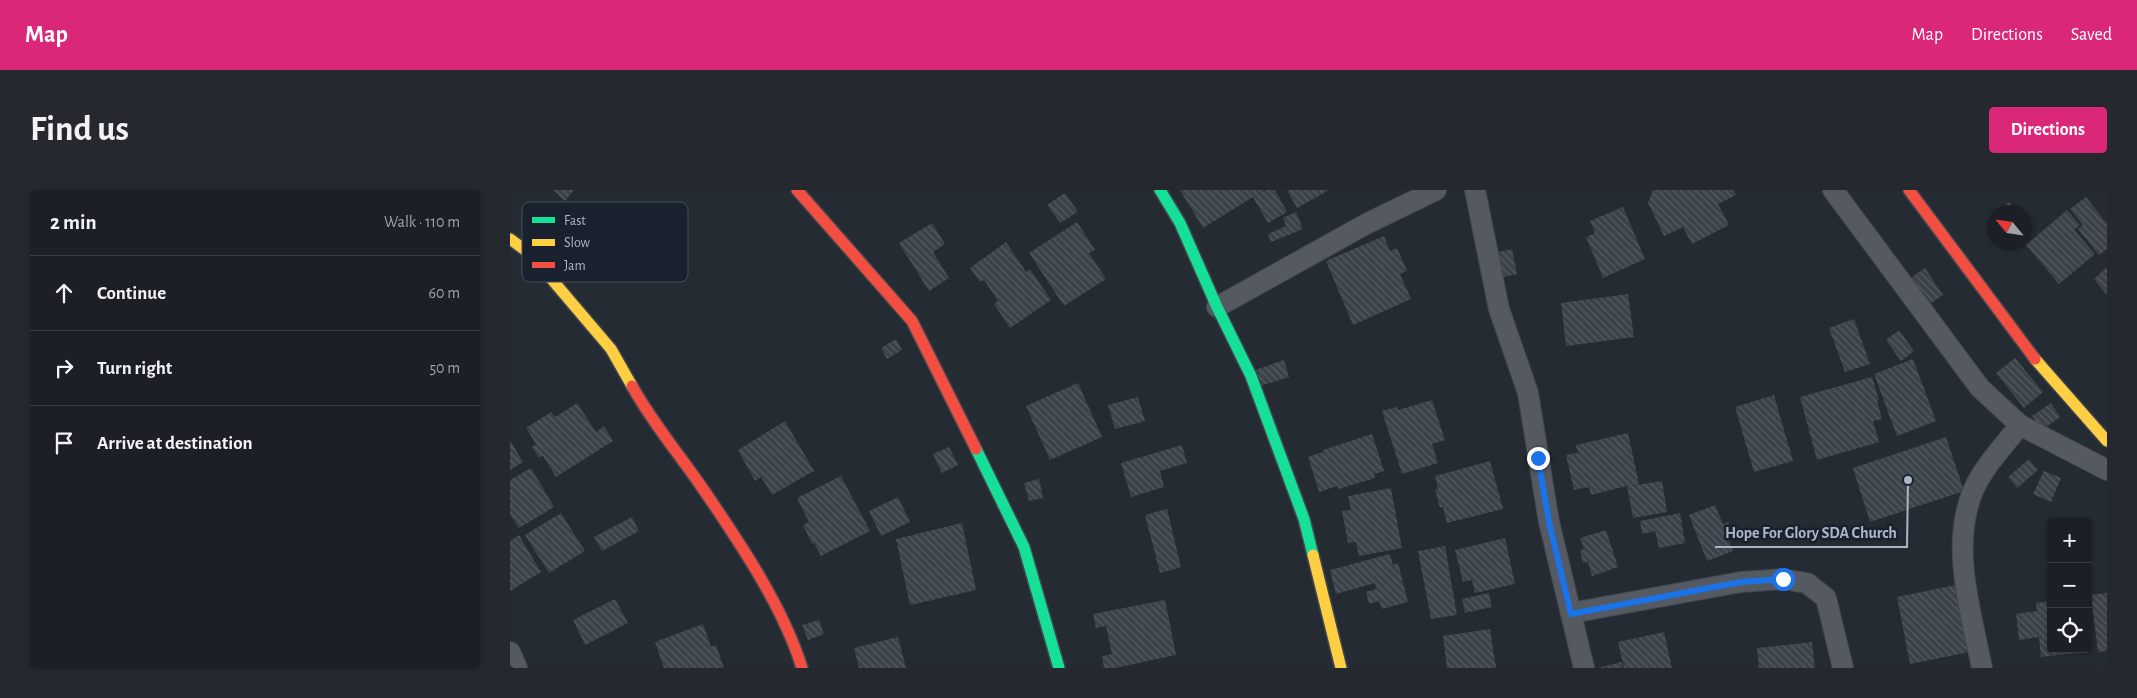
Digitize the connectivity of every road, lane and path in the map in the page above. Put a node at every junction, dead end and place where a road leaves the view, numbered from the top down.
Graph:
1 (797, 190) edge
2 (1160, 190) edge
3 (1436, 190) edge
4 (1475, 190) edge
5 (1833, 190) edge
6 (1909, 190) edge
7 (510, 239) edge
8 (522, 248) edge
9 (554, 282) edge
10 (1217, 308) junction
11 (2020, 425) junction
12 (2107, 440) edge
13 (2107, 470) edge
14 (1571, 614) junction
15 (510, 652) edge
16 (517, 668) edge
17 (802, 668) edge
18 (1059, 668) edge
19 (1341, 668) edge
20 (1584, 668) edge
21 (1843, 668) edge
22 (1982, 668) edge

1 - 18 street
2 - 10 street
3 - 10 street
4 - 14 street
5 - 11 street
6 - 12 street
7 - 8 street
9 - 17 street
10 - 19 street
11 - 13 street
11 - 22 street
14 - 20 street
14 - 21 street
15 - 16 street

